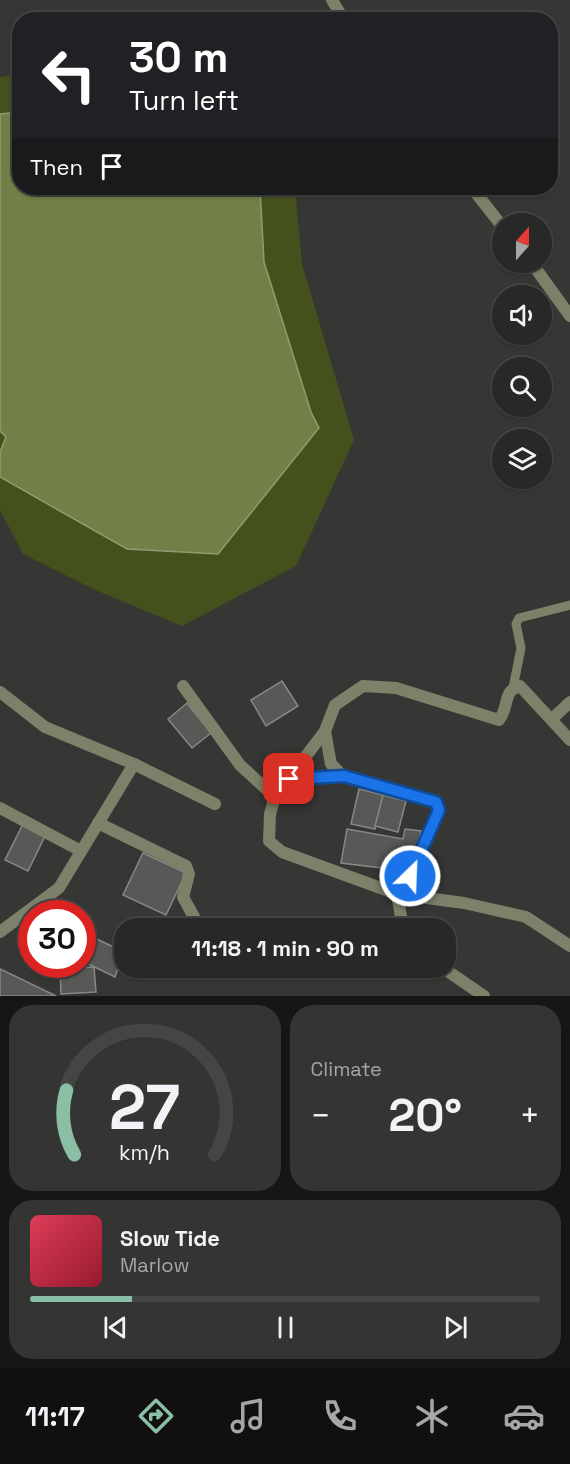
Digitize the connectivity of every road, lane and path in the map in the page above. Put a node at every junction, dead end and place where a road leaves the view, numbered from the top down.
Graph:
1 (478, 195) edge
2 (492, 213) edge
3 (539, 273) edge
4 (570, 316) edge
5 (570, 605) edge
6 (183, 686) dead end
7 (513, 688) junction
8 (0, 692) edge
9 (570, 702) edge
10 (552, 719) junction
11 (325, 731) junction
12 (570, 740) edge
13 (134, 764) junction
14 (344, 776) junction
15 (289, 779) junction
16 (275, 797) junction
17 (215, 804) dead end
18 (0, 808) edge
19 (98, 823) junction
20 (81, 851) junction
21 (397, 894) junction
22 (193, 918) edge
23 (401, 918) edge
24 (0, 932) edge
25 (570, 945) edge
26 (456, 977) edge
27 (484, 996) edge

1 - 2 street
3 - 4 street
5 - 7 lane
6 - 16 street
7 - 10 street
7 - 11 street
8 - 13 street
9 - 10 street
10 - 12 street
11 - 14 street
11 - 15 street
13 - 17 street
13 - 19 street
14 - 15 street
14 - 21 street
15 - 16 street
16 - 21 street
18 - 20 street
19 - 20 street
19 - 22 street
20 - 24 street
21 - 23 street
21 - 25 street
26 - 27 street

